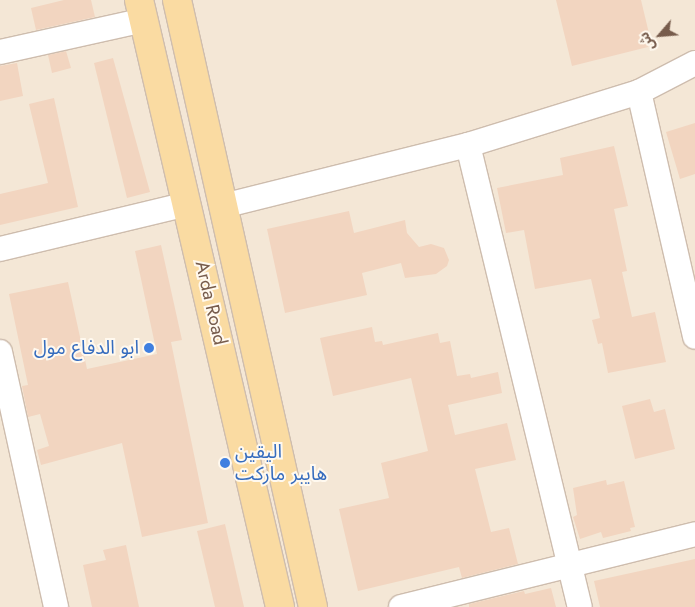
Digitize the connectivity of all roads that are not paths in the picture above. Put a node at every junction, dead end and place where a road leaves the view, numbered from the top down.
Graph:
1 (177, 0) edge
2 (142, 10) edge
3 (0, 52) edge
4 (695, 63) edge
5 (639, 92) junction
6 (468, 145) junction
7 (188, 204) junction
8 (222, 206) junction
9 (0, 249) edge
10 (695, 337) edge
11 (0, 352) edge
12 (695, 534) edge
13 (569, 565) junction
14 (56, 607) edge
15 (280, 607) edge
16 (313, 607) edge
17 (401, 607) edge
18 (580, 607) edge

1 - 8 main road, Arda Road
2 - 3 street
2 - 7 main road, Arda Road
4 - 5 street
5 - 6 street
5 - 10 street
6 - 8 street
6 - 13 street
7 - 9 street
7 - 15 main road, Arda Road
8 - 16 main road, Arda Road
11 - 14 street
12 - 13 street
13 - 17 street
13 - 18 street

